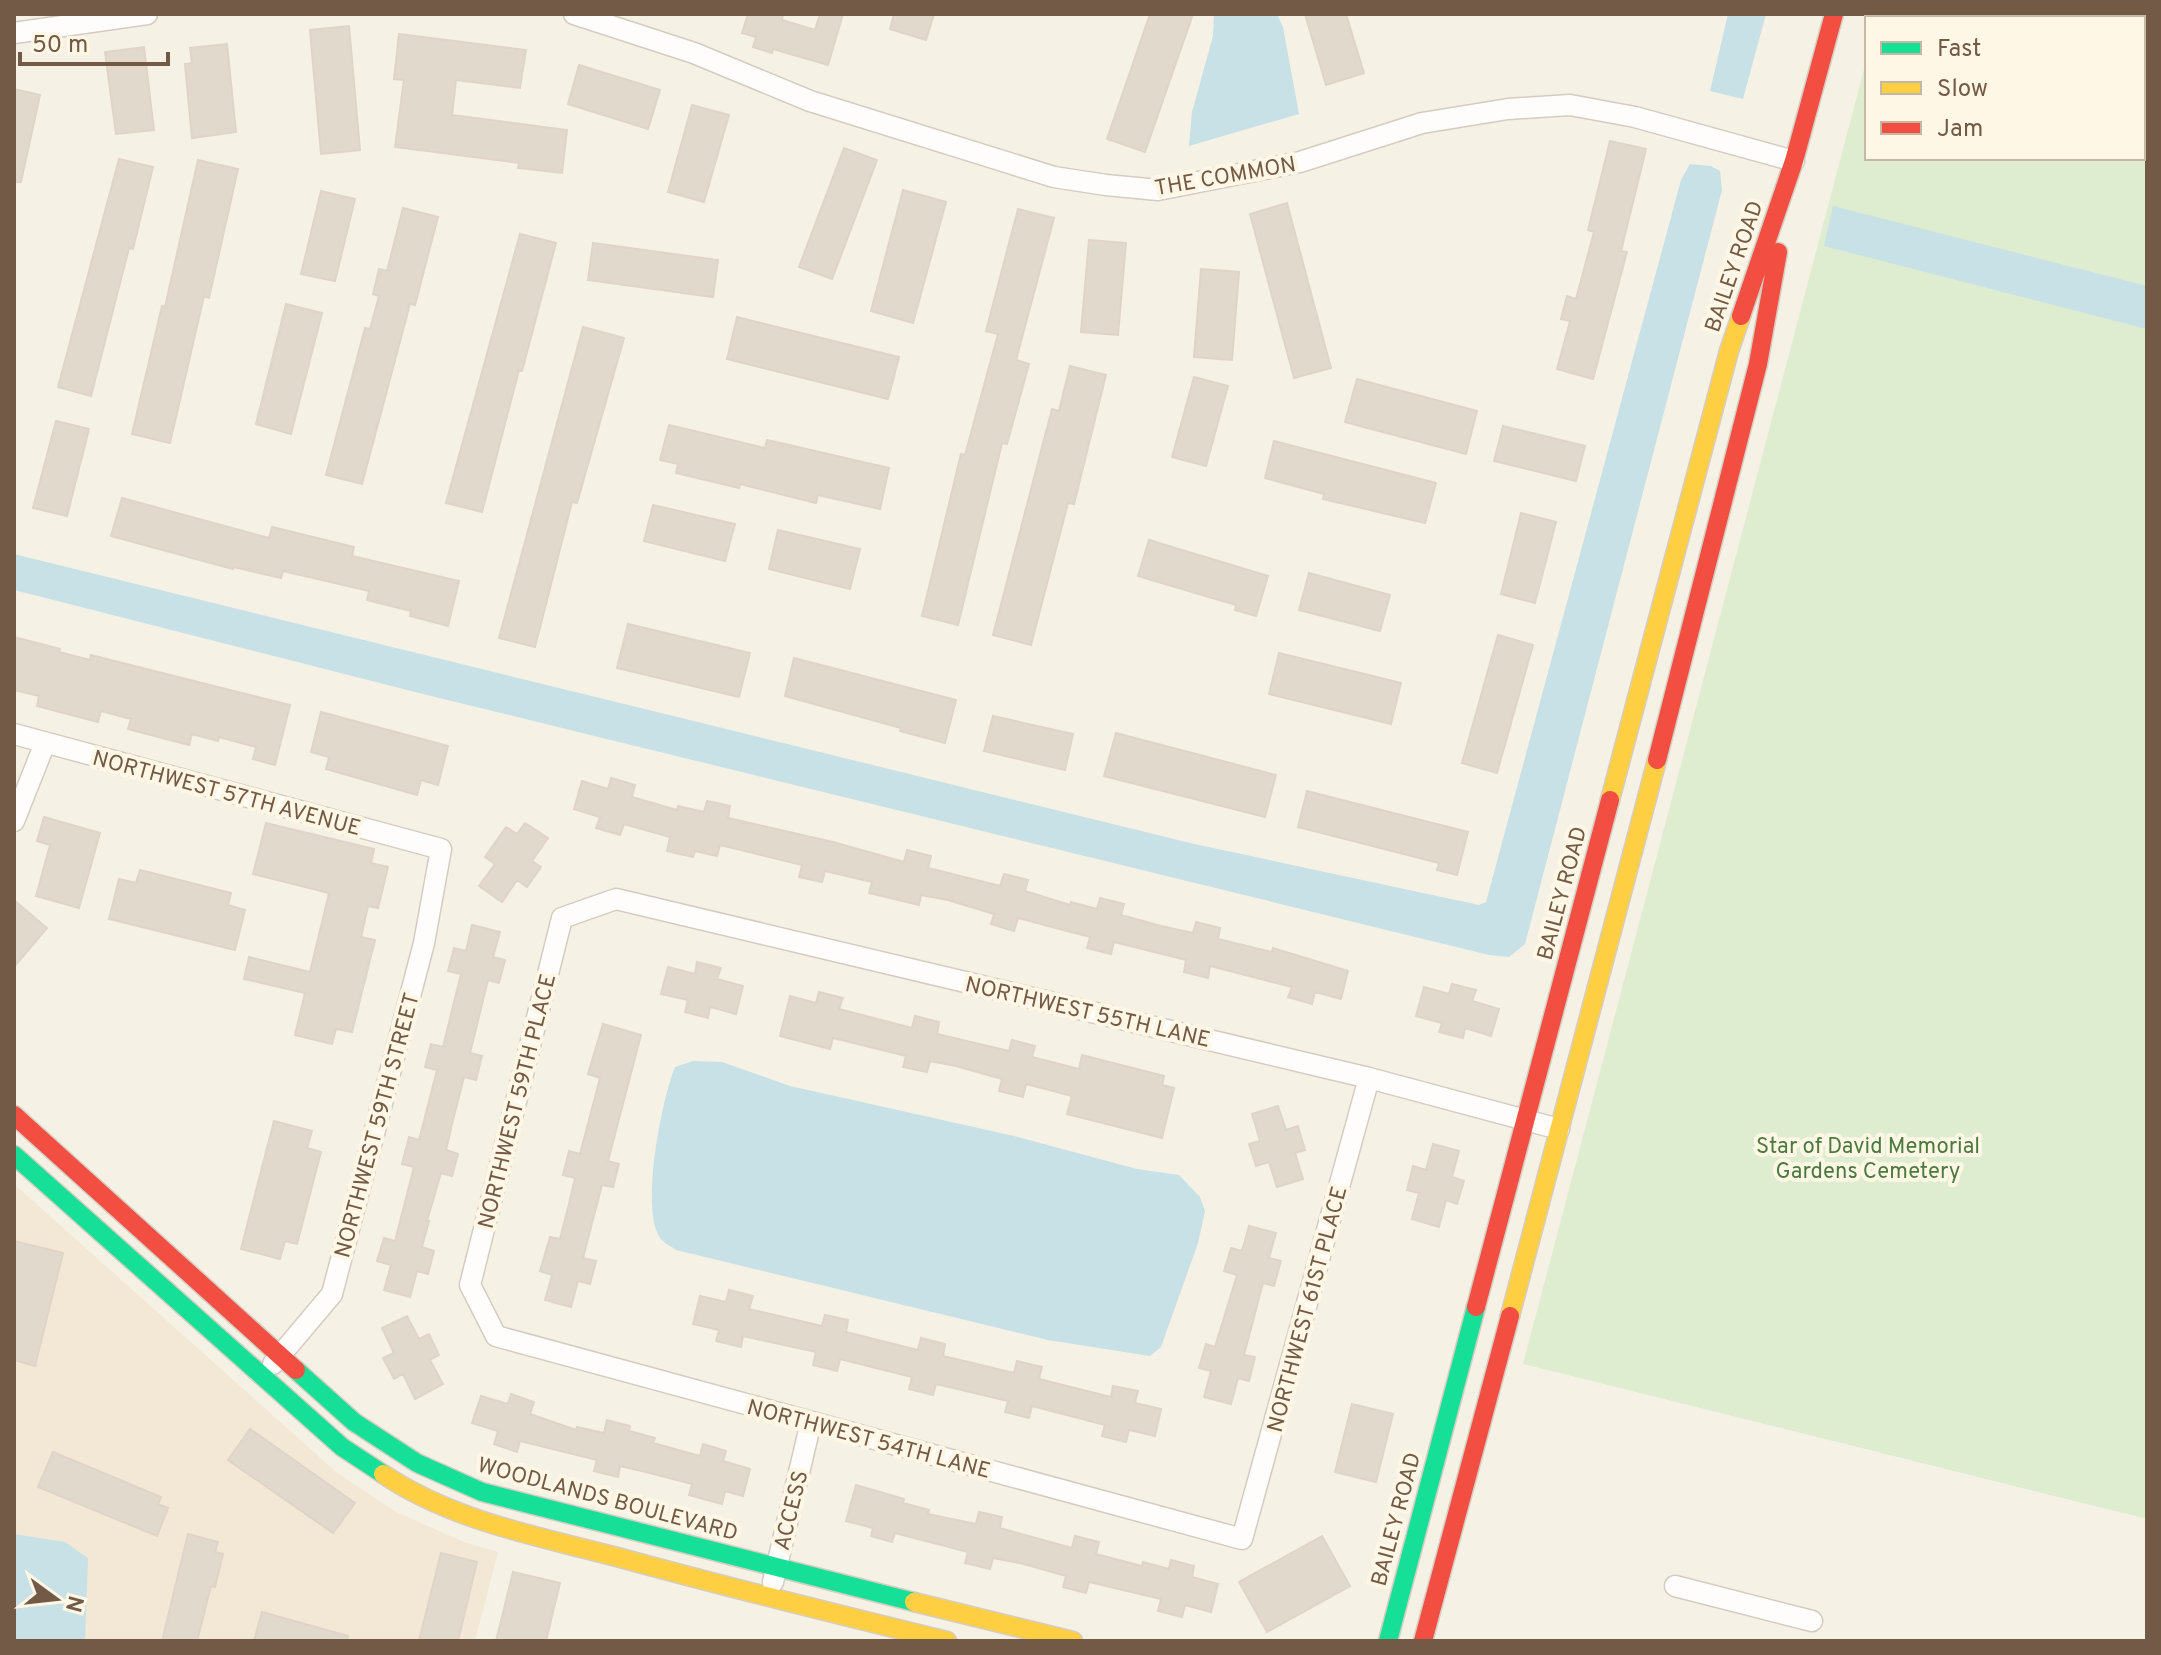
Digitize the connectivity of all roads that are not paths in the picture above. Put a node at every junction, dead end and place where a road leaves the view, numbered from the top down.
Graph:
1 (147, 14) edge
2 (574, 14) edge
3 (1834, 14) edge
4 (14, 33) edge
5 (1794, 161) junction
6 (14, 734) edge
7 (45, 743) junction
8 (14, 821) edge
9 (441, 849) joint
10 (616, 899) joint
11 (1369, 1078) junction
12 (14, 1115) edge
13 (1526, 1121) junction
14 (1559, 1129) junction
15 (14, 1155) edge
16 (496, 1336) joint
17 (281, 1355) junction
18 (262, 1377) junction
19 (811, 1422) junction
20 (1242, 1539) joint
21 (776, 1569) junction
22 (1675, 1586) dead end
23 (769, 1598) junction
24 (1812, 1621) dead end
25 (947, 1641) edge
26 (1073, 1641) edge
27 (1388, 1641) edge
28 (1423, 1641) edge

1 - 4 street
2 - 5 street, THE COMMON
3 - 5 street, BAILEY ROAD
5 - 13 street, BAILEY ROAD
5 - 14 street, BAILEY ROAD
6 - 7 street, NORTHWEST 57TH AVENUE
7 - 8 street
7 - 9 street, NORTHWEST 57TH AVENUE
9 - 17 street, NORTHWEST 59TH STREET
10 - 11 street, NORTHWEST 55TH LANE
10 - 16 street, NORTHWEST 59TH PLACE
11 - 13 street, NORTHWEST 55TH LANE
11 - 20 street, NORTHWEST 61ST PLACE
12 - 17 street, WOODLANDS BOULEVARD
13 - 14 street, NORTHWEST 55TH LANE
13 - 27 street, BAILEY ROAD
14 - 28 street, BAILEY ROAD
15 - 18 street
16 - 19 street, NORTHWEST 54TH LANE
17 - 18 street, NORTHWEST 59TH STREET
17 - 21 street, WOODLANDS BOULEVARD
18 - 23 street
19 - 20 street, NORTHWEST 54TH LANE
19 - 21 street, ACCESS
21 - 23 street, ACCESS
21 - 26 street, WOODLANDS BOULEVARD
22 - 24 street
23 - 25 street

